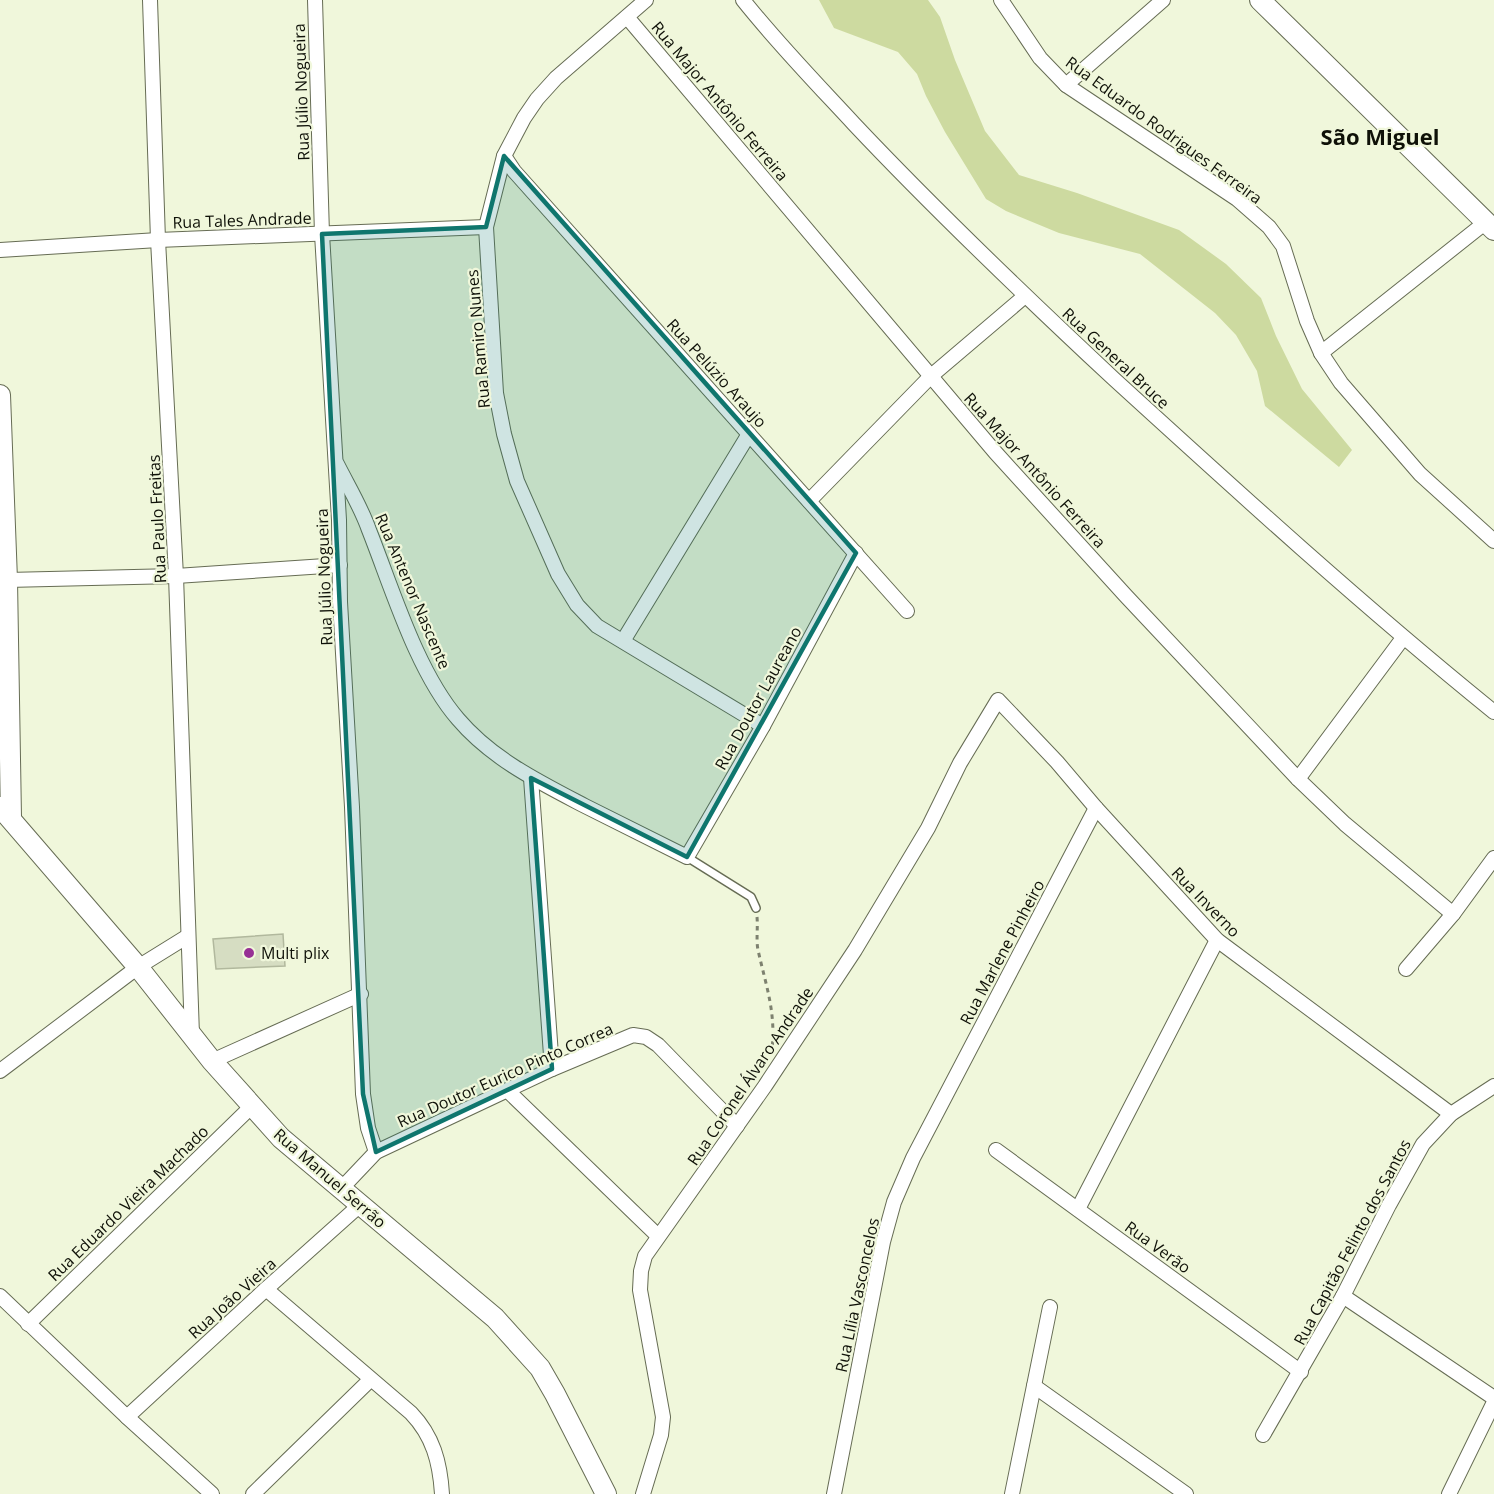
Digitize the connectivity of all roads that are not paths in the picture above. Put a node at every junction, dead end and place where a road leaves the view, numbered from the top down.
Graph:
1 (150, 0) edge
2 (315, 0) edge
3 (646, 0) edge
4 (743, 0) edge
5 (1001, 0) edge
6 (1163, 0) edge
7 (1263, 1) edge
8 (627, 17) junction
9 (1066, 85) junction
10 (504, 156) junction
11 (1490, 226) edge
12 (486, 227) junction
13 (322, 234) junction
14 (159, 240) junction
15 (0, 250) edge
16 (1025, 296) junction
17 (1321, 353) junction
18 (931, 376) junction
19 (0, 395) edge
20 (749, 434) junction
21 (334, 457) junction
22 (809, 501) junction
23 (1494, 541) edge
24 (856, 553) junction
25 (340, 565) junction
26 (176, 576) junction
27 (7, 580) junction
28 (907, 610) dead end
29 (1402, 638) junction
30 (623, 641) junction
31 (998, 700) joint
32 (1494, 712) edge
33 (763, 726) junction
34 (531, 778) junction
35 (1298, 779) junction
36 (1096, 808) junction
37 (5, 813) edge
38 (687, 858) junction
39 (1494, 858) edge
40 (756, 908) road end
41 (1453, 914) junction
42 (188, 936) junction
43 (1217, 940) junction
44 (138, 967) junction
45 (1406, 969) dead end
46 (361, 994) junction
47 (192, 1036) junction
48 (212, 1061) junction
49 (552, 1069) junction
50 (0, 1071) edge
51 (1494, 1086) edge
52 (508, 1091) junction
53 (251, 1107) junction
54 (936, 1112) joint
55 (1451, 1114) junction
56 (737, 1126) junction
57 (996, 1150) dead end
58 (376, 1152) junction
59 (340, 1190) junction
60 (360, 1205) junction
61 (1078, 1209) junction
62 (658, 1236) junction
63 (266, 1289) junction
64 (0, 1296) edge
65 (1343, 1296) junction
66 (1050, 1308) dead end
67 (28, 1324) junction
68 (1300, 1372) junction
69 (370, 1380) junction
70 (1034, 1386) junction
71 (1494, 1400) edge
72 (127, 1417) junction
73 (1263, 1435) dead end
74 (212, 1494) edge
75 (253, 1494) edge
76 (442, 1494) edge
77 (606, 1494) edge
78 (643, 1494) edge
79 (834, 1494) edge
80 (1012, 1494) edge
81 (1186, 1494) edge
82 (1449, 1494) edge

1 - 14 street, Rua Paulo Freitas
2 - 13 street, Rua Júlio Nogueira
3 - 8 street, Rua Ramiro Nunes
4 - 16 street, Rua General Bruce
5 - 9 street, Rua Eduardo Rodrigues Ferreira
6 - 9 street
7 - 11 street
8 - 10 street, Rua Ramiro Nunes
8 - 18 street, Rua Major Antônio Ferreira
9 - 17 street, Rua Eduardo Rodrigues Ferreira
10 - 12 street, Rua Ramiro Nunes
10 - 20 street, Rua Pelúzio Araujo
11 - 17 street
12 - 13 street, Rua Tales Andrade
12 - 30 street, Rua Ramiro Nunes
13 - 14 street, Rua Tales Andrade
13 - 21 street, Rua Júlio Nogueira
14 - 15 street, Rua Tales Andrade
14 - 26 street, Rua Paulo Freitas
16 - 18 street
16 - 29 street, Rua General Bruce
17 - 23 street, Rua Eduardo Rodrigues Ferreira
18 - 22 street
18 - 35 street, Rua Major Antônio Ferreira
19 - 27 street
20 - 22 street, Rua Pelúzio Araujo
20 - 30 street
21 - 25 street, Rua Júlio Nogueira
21 - 34 street, Rua Antenor Nascente
22 - 24 street, Rua Pelúzio Araujo
24 - 28 street, Rua Pelúzio Araujo
24 - 33 street, Rua Doutor Laureano
25 - 26 street
25 - 46 street, Rua Júlio Nogueira
26 - 27 street
26 - 42 street, Rua Paulo Freitas
27 - 37 street
29 - 32 street, Rua General Bruce
29 - 35 street
30 - 33 street, Rua Ramiro Nunes
31 - 36 street, Rua Inverno
31 - 56 street, Rua Coronel Álvaro Andrade
33 - 38 street, Rua Doutor Laureano
34 - 38 street, Rua Antenor Nascente
34 - 49 street
35 - 41 street, Rua Major Antônio Ferreira
36 - 43 street, Rua Inverno
36 - 54 street, Rua Marlene Pinheiro
37 - 44 street, Rua Manuel Serrão
38 - 40 lane
39 - 41 street
41 - 45 street
42 - 44 street
42 - 47 street, Rua Paulo Freitas
43 - 55 street, Rua Inverno
43 - 61 street
44 - 47 street, Rua Manuel Serrão
44 - 50 street
46 - 48 street
46 - 58 street, Rua Júlio Nogueira
47 - 48 street, Rua Manuel Serrão
48 - 53 street, Rua Manuel Serrão
49 - 52 street, Rua Doutor Eurico Pinto Correa
49 - 56 street, Rua Doutor Eurico Pinto Correa
51 - 55 street, Rua Capitão Felinto dos Santos
52 - 58 street, Rua Doutor Eurico Pinto Correa
52 - 62 street
53 - 59 street, Rua Manuel Serrão
53 - 67 street, Rua Eduardo Vieira Machado
54 - 79 street, Rua Lília Vasconcelos
55 - 65 street, Rua Capitão Felinto dos Santos
56 - 62 street, Rua Coronel Álvaro Andrade
57 - 61 street, Rua Verão
58 - 59 street, Rua Doutor Eurico Pinto Correa
59 - 60 street, Rua Manuel Serrão
60 - 63 street, Rua João Vieira
60 - 77 street, Rua Manuel Serrão
61 - 68 street, Rua Verão
62 - 78 street, Rua Coronel Álvaro Andrade
63 - 69 street
63 - 72 street, Rua João Vieira
64 - 67 street
65 - 68 street, Rua Capitão Felinto dos Santos
65 - 71 street
66 - 70 street
67 - 72 street
68 - 73 street, Rua Capitão Felinto dos Santos
69 - 75 street
69 - 76 street
70 - 80 street
70 - 81 street
71 - 82 street
72 - 74 street

